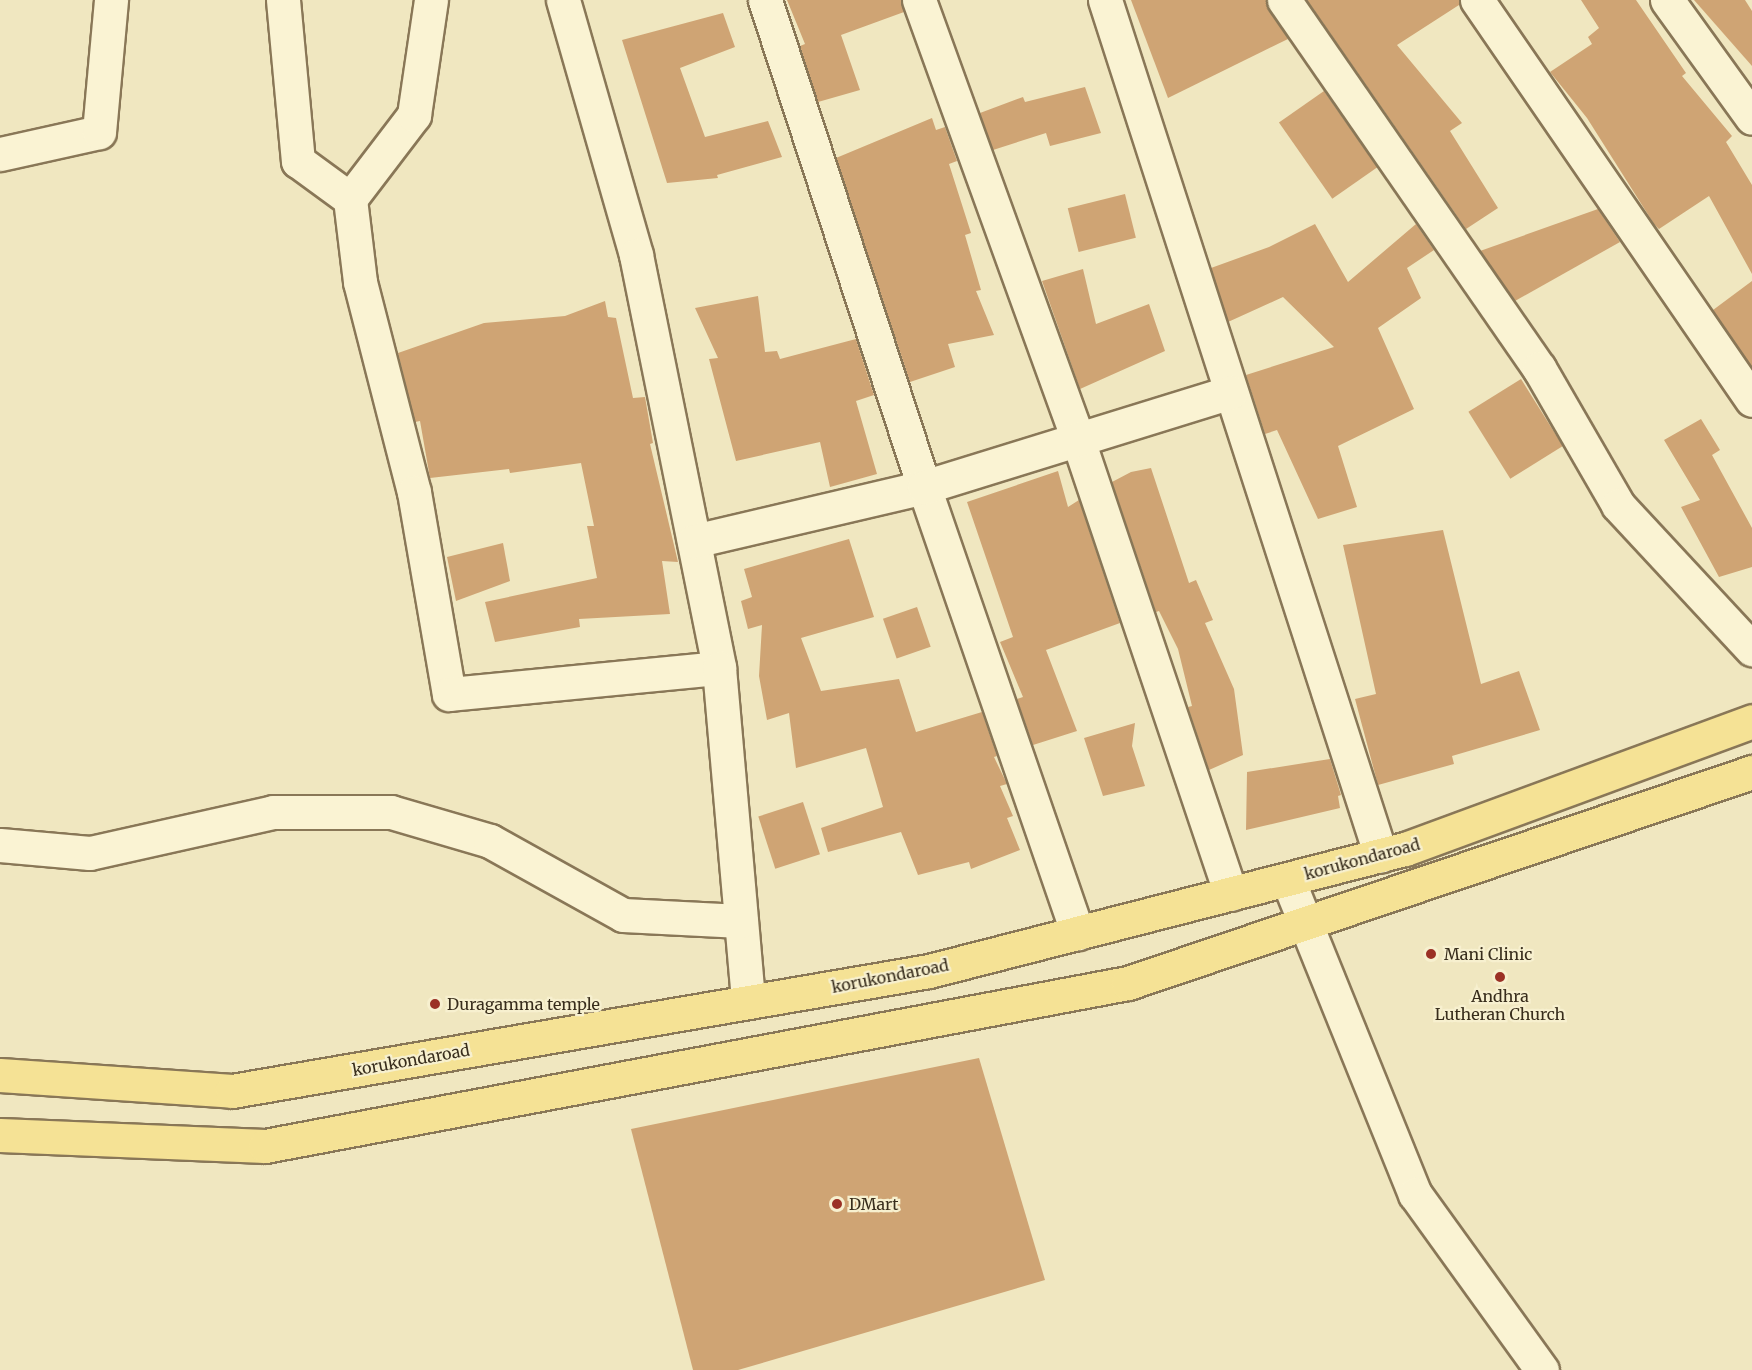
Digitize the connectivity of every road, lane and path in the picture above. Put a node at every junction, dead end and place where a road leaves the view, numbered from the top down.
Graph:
1 (111, 0) edge
2 (283, 0) edge
3 (431, 0) edge
4 (563, 0) edge
5 (765, 0) edge
6 (919, 0) edge
7 (1105, 0) edge
8 (1284, 0) edge
9 (1477, 0) edge
10 (1667, 0) edge
11 (1752, 118) edge
12 (0, 154) edge
13 (350, 199) junction
14 (1231, 392) junction
15 (1752, 400) edge
16 (1078, 440) junction
17 (924, 487) junction
18 (694, 541) junction
19 (1752, 650) edge
20 (719, 668) junction
21 (1752, 721) edge
22 (1752, 772) edge
23 (0, 845) edge
24 (1382, 856) junction
25 (1288, 880) junction
26 (1231, 894) junction
27 (741, 921) junction
28 (1305, 924) junction
29 (1078, 933) junction
30 (748, 1002) junction
31 (0, 1075) edge
32 (0, 1135) edge
33 (1542, 1370) edge

1 - 12 street
2 - 13 street
3 - 13 street
4 - 18 street
5 - 17 street
6 - 16 street
7 - 14 street
8 - 19 street
9 - 15 street
10 - 11 street
13 - 20 street
14 - 16 street
14 - 24 street
16 - 17 street
16 - 26 street
17 - 18 street
17 - 29 street
18 - 20 street
20 - 27 street
21 - 24 main road, korukondaroad
22 - 28 main road
23 - 27 street
24 - 25 main road, korukondaroad
25 - 26 main road, korukondaroad
25 - 28 street
26 - 29 main road, korukondaroad
27 - 30 street
28 - 32 main road
28 - 33 street
29 - 30 main road, korukondaroad
30 - 31 main road, korukondaroad

